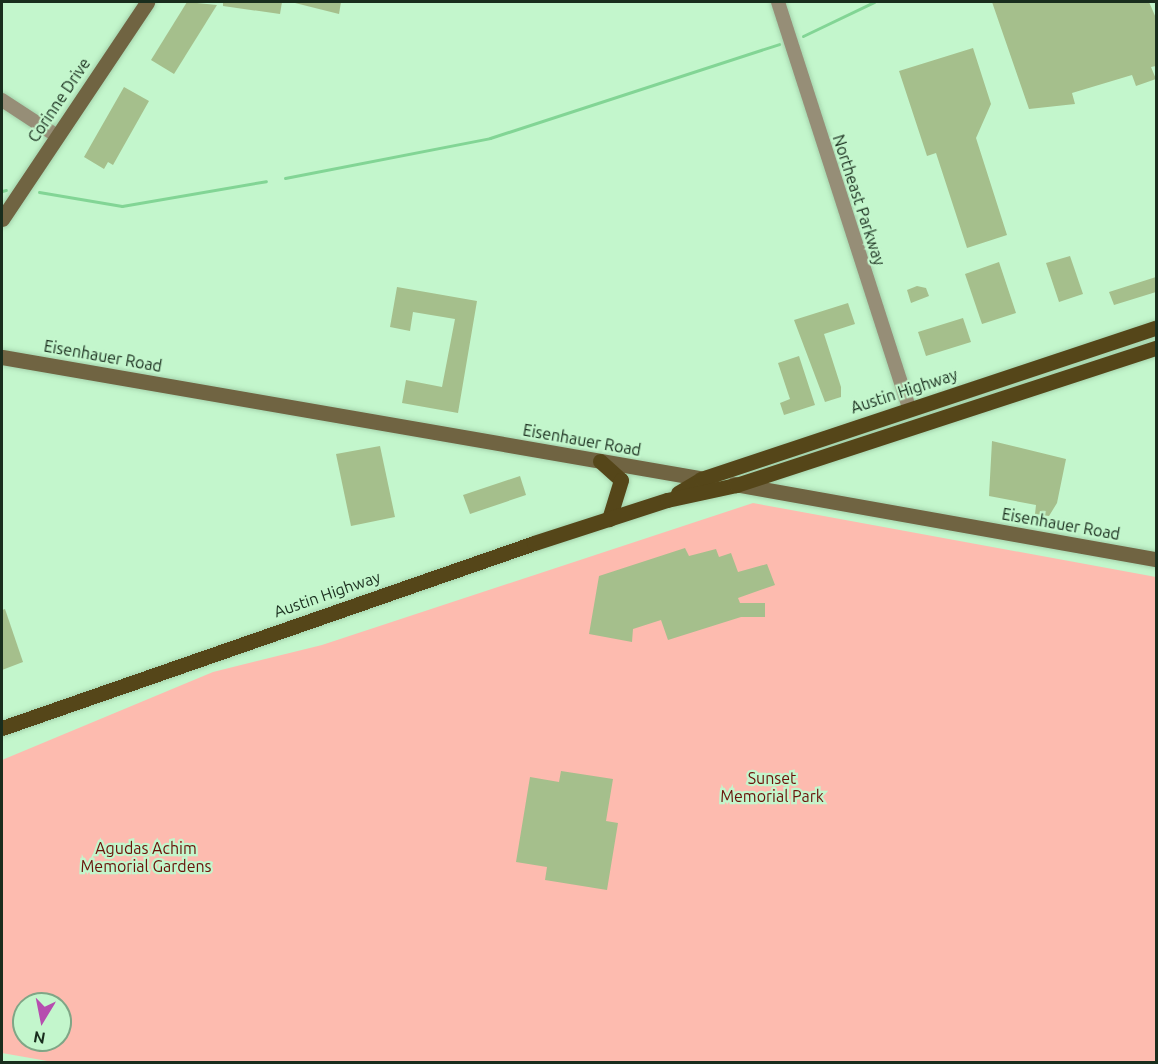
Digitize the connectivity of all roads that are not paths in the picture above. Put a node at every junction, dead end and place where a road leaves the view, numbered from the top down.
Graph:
1 (147, 2) edge
2 (778, 2) edge
3 (2, 100) edge
4 (57, 136) junction
5 (2, 219) edge
6 (1156, 328) edge
7 (1156, 348) edge
8 (2, 357) edge
9 (909, 408) junction
10 (600, 461) junction
11 (701, 479) junction
12 (736, 485) junction
13 (667, 500) junction
14 (609, 519) junction
15 (1156, 559) edge
16 (2, 728) edge

1 - 4 main road, Corinne Drive
2 - 9 street, Northeast Parkway
3 - 4 street
4 - 5 main road, Corinne Drive
6 - 9 main road, Austin Highway
7 - 12 main road, Austin Highway
8 - 10 main road, Eisenhauer Road
9 - 11 main road, Austin Highway
10 - 11 main road, Eisenhauer Road
10 - 14 main road
11 - 12 main road, Eisenhauer Road
11 - 13 main road, Austin Highway
12 - 13 main road, Austin Highway
12 - 15 main road, Eisenhauer Road
13 - 14 main road, Austin Highway
14 - 16 main road, Austin Highway

